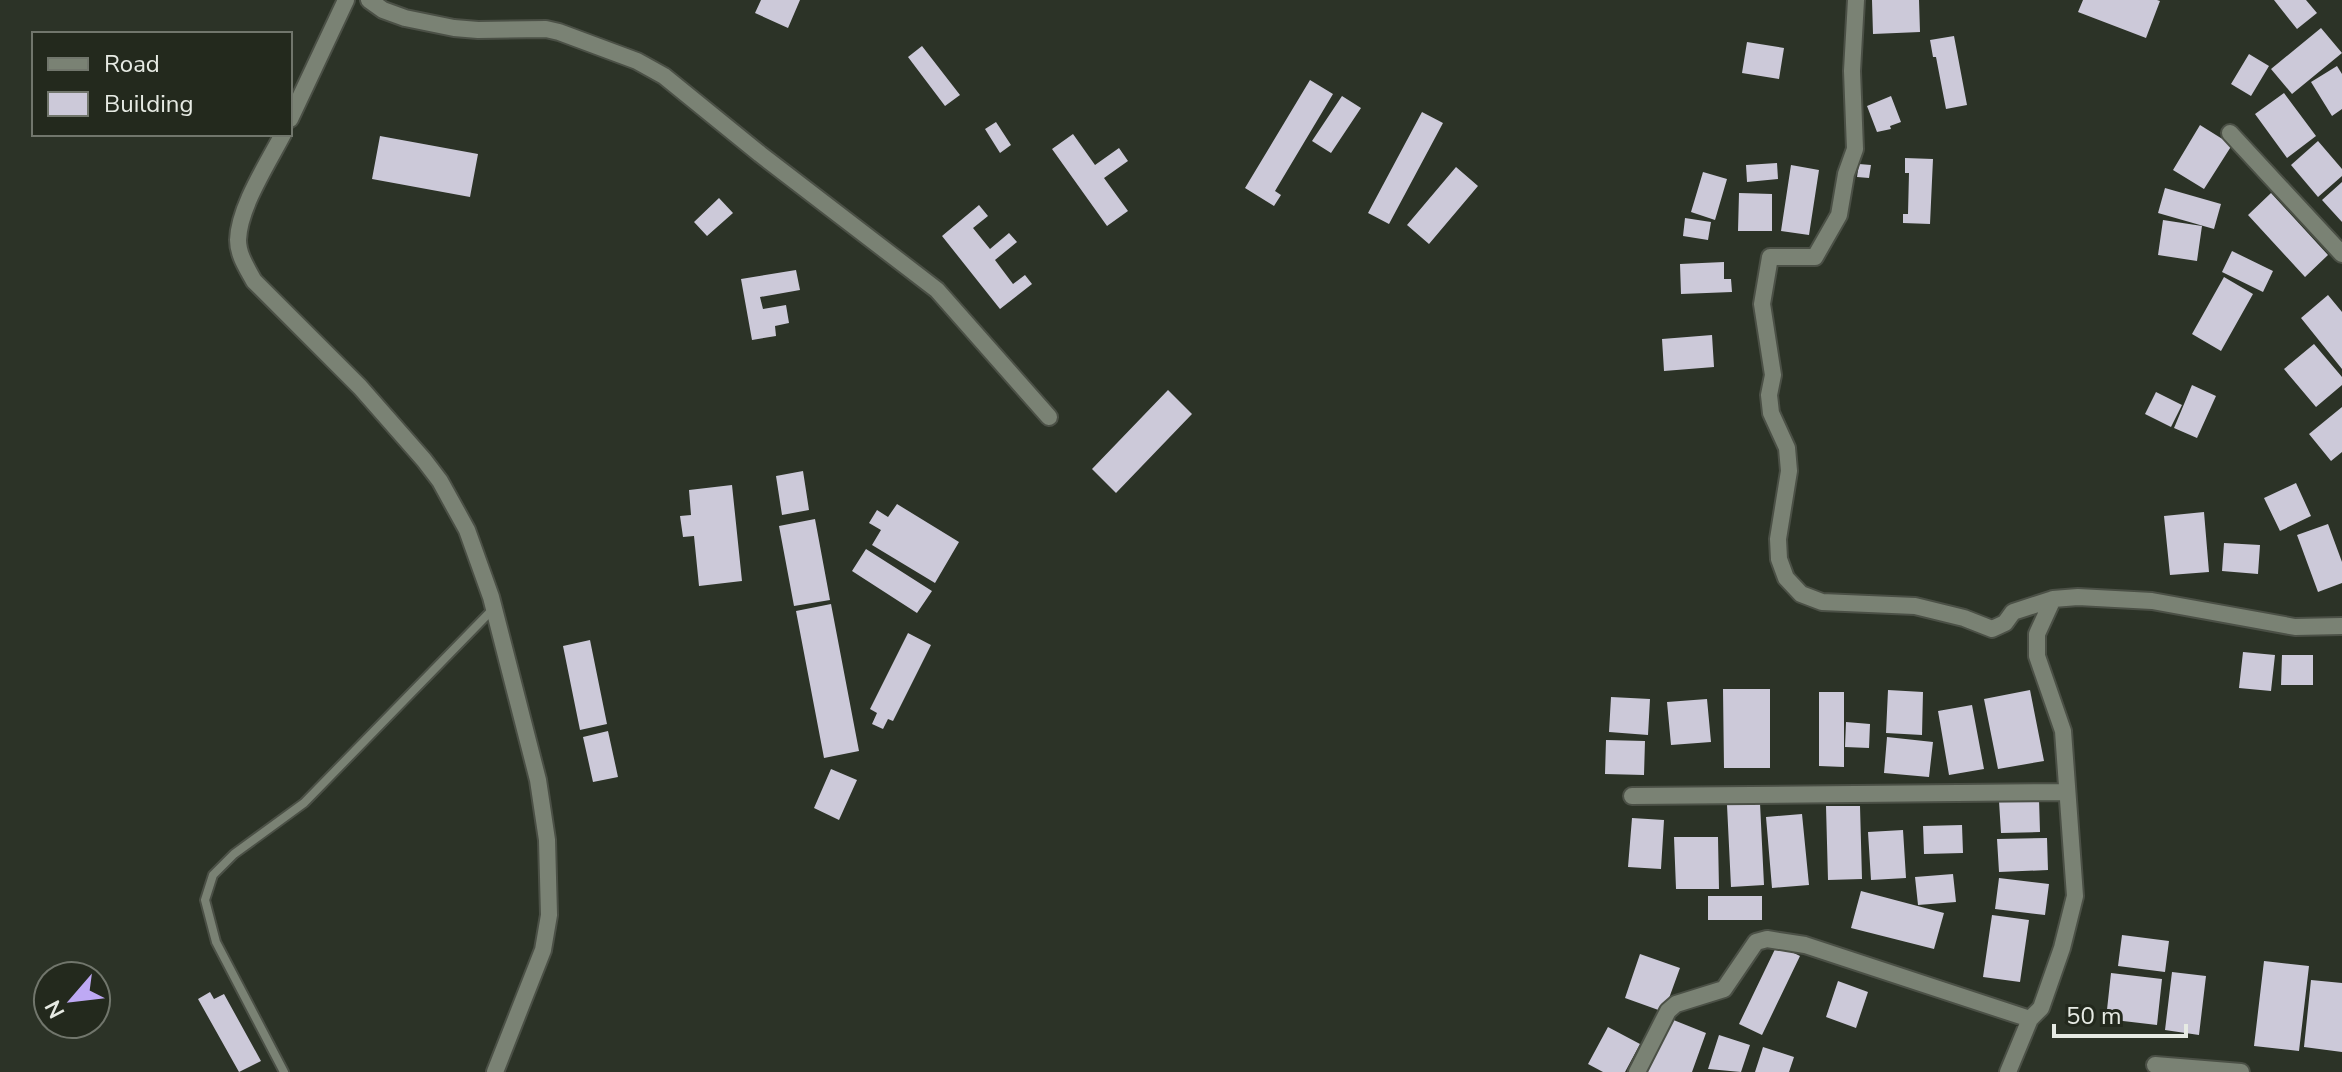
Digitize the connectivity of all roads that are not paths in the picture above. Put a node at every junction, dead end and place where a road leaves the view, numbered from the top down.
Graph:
1 (346, 0) edge
2 (369, 0) edge
3 (1856, 0) edge
4 (292, 115) edge
5 (2230, 133) dead end
6 (282, 136) edge
7 (2342, 254) edge
8 (1049, 417) dead end
9 (2053, 599) junction
10 (494, 608) junction
11 (2342, 626) edge
12 (2067, 792) junction
13 (1632, 796) dead end
14 (2030, 1019) junction
15 (2155, 1065) dead end
16 (284, 1072) edge
17 (495, 1072) edge
18 (1637, 1072) edge
19 (2008, 1072) edge
20 (2241, 1072) edge

1 - 4 street
2 - 8 street
3 - 9 street
5 - 7 street
6 - 10 street
9 - 11 street
9 - 12 street
10 - 16 lane
10 - 17 street
12 - 13 street
12 - 14 street
14 - 18 street
14 - 19 street
15 - 20 street

